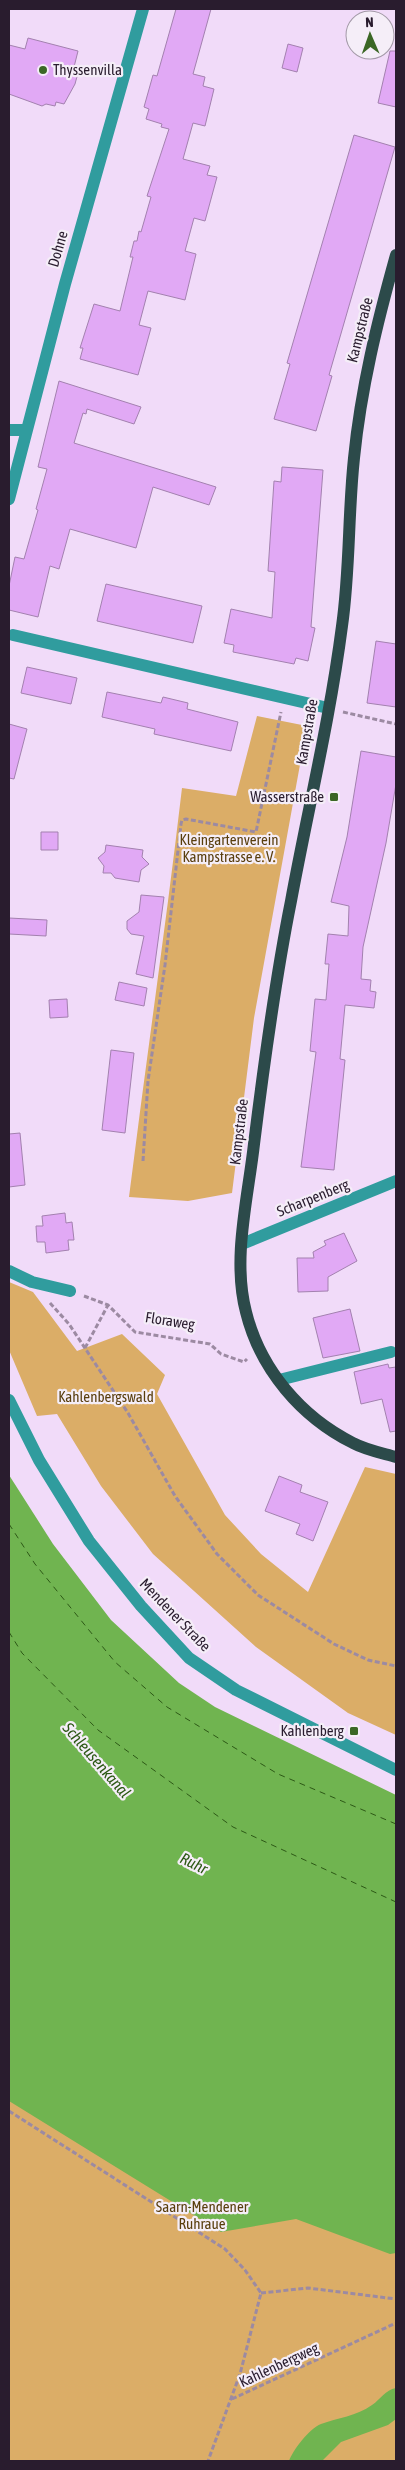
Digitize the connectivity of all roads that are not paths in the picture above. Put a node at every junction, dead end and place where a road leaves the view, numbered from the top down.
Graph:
1 (143, 9) edge
2 (396, 255) edge
3 (9, 430) edge
4 (26, 430) junction
5 (9, 499) edge
6 (12, 635) dead end
7 (328, 708) junction
8 (396, 1181) edge
9 (242, 1244) junction
10 (9, 1272) edge
11 (70, 1291) road end
12 (391, 1352) dead end
13 (279, 1380) junction
14 (9, 1400) edge
15 (396, 1457) edge
16 (396, 1770) edge

1 - 4 street, Dohne
2 - 7 main road, Kampstraße
3 - 4 street
4 - 5 street, Dohne
6 - 7 street
7 - 9 main road, Kampstraße
8 - 9 street, Scharpenberg
9 - 13 main road, Kampstraße
10 - 11 street
12 - 13 street
13 - 15 main road, Kampstraße
14 - 16 street, Mendener Straße

